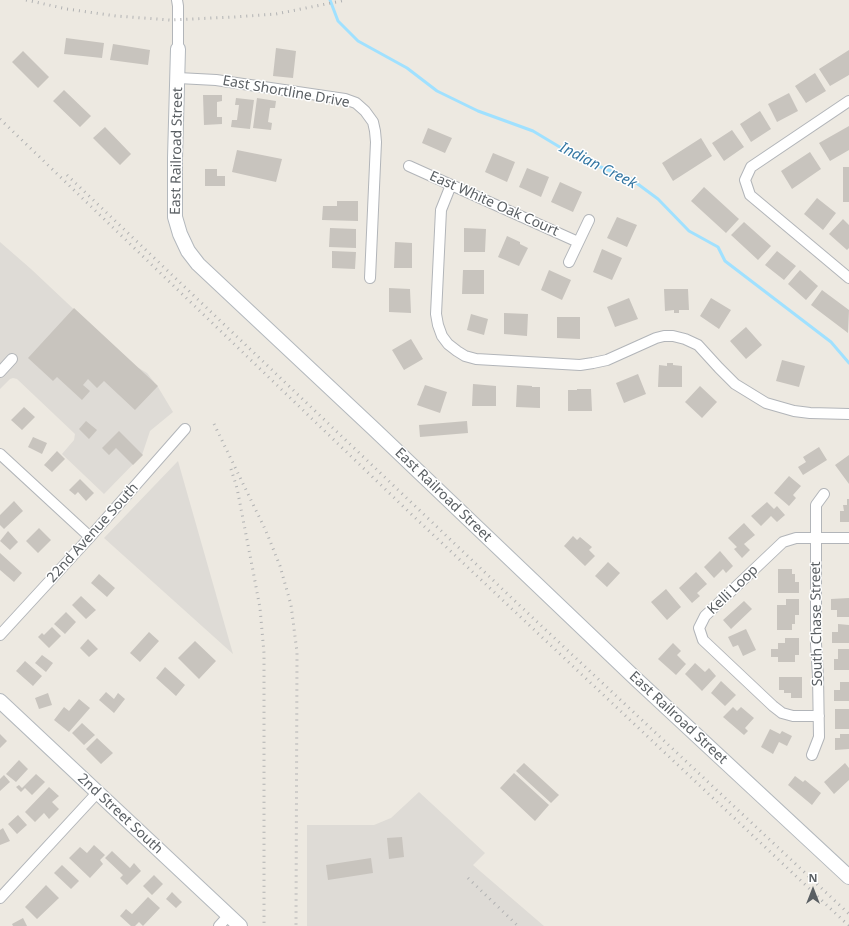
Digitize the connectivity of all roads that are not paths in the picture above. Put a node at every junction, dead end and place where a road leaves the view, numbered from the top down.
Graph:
1 (177, 0) edge
2 (178, 49) joint
3 (178, 78) junction
4 (849, 101) edge
5 (409, 166) dead end
6 (451, 185) junction
7 (588, 220) dead end
8 (578, 242) junction
9 (569, 262) dead end
10 (370, 278) dead end
11 (849, 278) edge
12 (12, 359) dead end
13 (0, 372) edge
14 (849, 414) edge
15 (185, 429) dead end
16 (0, 454) edge
17 (824, 494) dead end
18 (90, 537) junction
19 (816, 538) junction
20 (849, 538) edge
21 (0, 635) edge
22 (0, 701) edge
23 (819, 716) junction
24 (812, 755) dead end
25 (97, 793) junction
26 (849, 877) edge
27 (0, 898) edge
28 (229, 915) junction
29 (219, 926) edge
30 (240, 926) edge

1 - 2 street
2 - 3 street, East Railroad Street
3 - 10 street, East Shortline Drive
3 - 26 street, East Railroad Street
4 - 11 street
5 - 6 street, East White Oak Court
6 - 8 street, East White Oak Court
6 - 14 street
7 - 8 street
8 - 9 street
12 - 13 street
15 - 18 street, 22nd Avenue South
16 - 18 street
17 - 19 street, South Chase Street
18 - 21 street, 22nd Avenue South
19 - 20 street, Kelli Loop
19 - 23 street, South Chase Street
19 - 23 street, Kelli Loop
22 - 25 street, 2nd Street South
23 - 24 street, South Chase Street
25 - 27 street
25 - 28 street, 2nd Street South
28 - 29 street
28 - 30 street, 2nd Street South

